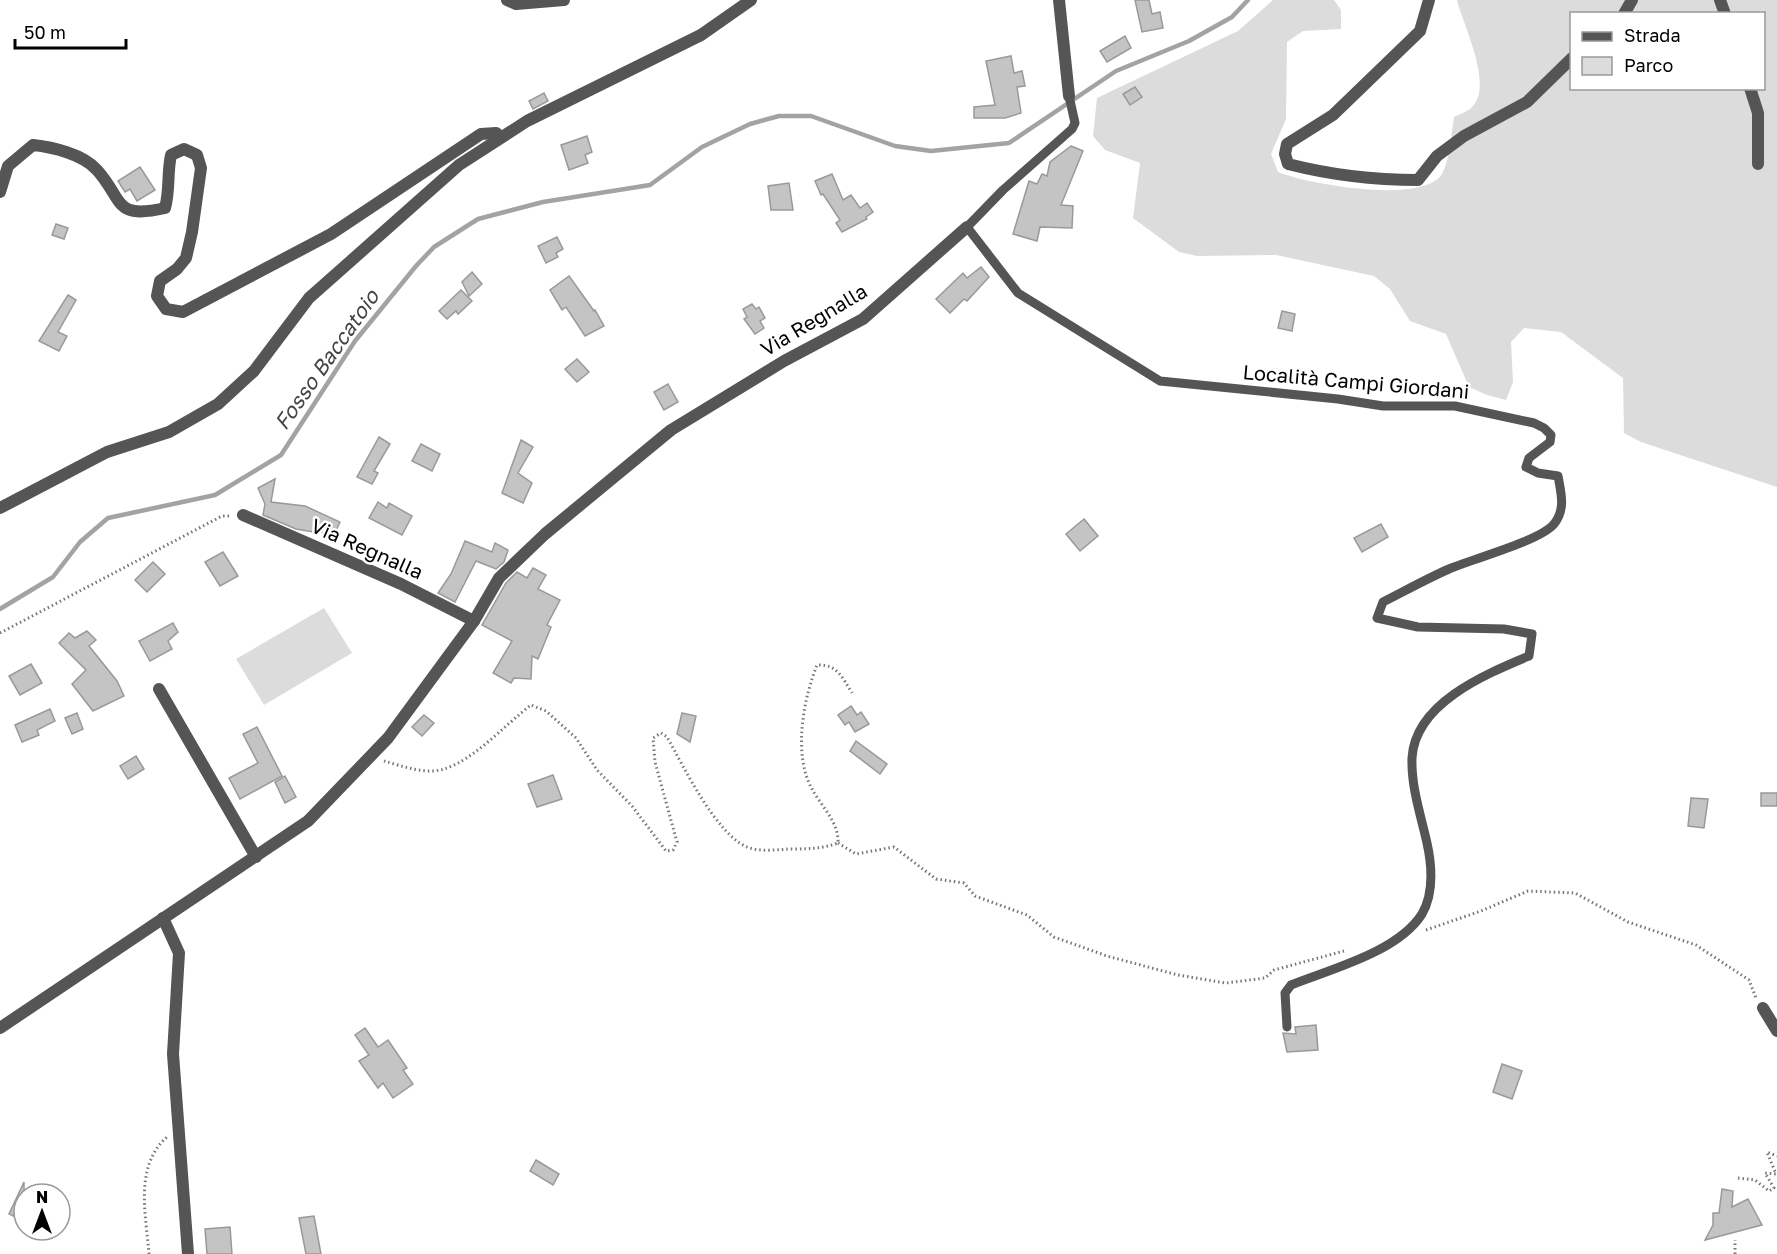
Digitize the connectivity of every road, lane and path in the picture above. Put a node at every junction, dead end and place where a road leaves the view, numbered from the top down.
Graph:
1 (507, 0) edge
2 (564, 0) edge
3 (751, 0) edge
4 (1059, 0) edge
5 (1429, 0) edge
6 (1570, 60) edge
7 (1751, 90) edge
8 (1069, 96) joint
9 (501, 137) junction
10 (1758, 164) dead end
11 (0, 192) edge
12 (967, 227) junction
13 (0, 508) edge
14 (243, 515) joint
15 (474, 621) junction
16 (0, 633) edge
17 (159, 689) dead end
18 (852, 693) dead end
19 (381, 760) dead end
20 (838, 843) junction
21 (256, 857) junction
22 (163, 918) junction
23 (1420, 932) dead end
24 (1350, 950) dead end
25 (1762, 1008) joint
26 (1287, 1027) dead end
27 (0, 1028) edge
28 (1777, 1031) edge
29 (180, 1129) junction
30 (1777, 1156) edge
31 (1738, 1178) dead end
32 (1735, 1240) dead end
33 (149, 1254) edge
34 (188, 1254) edge
35 (1734, 1254) edge

1 - 2 street
3 - 9 street
4 - 8 street, Via Regnalla
5 - 6 street
7 - 10 street
8 - 12 lane, Via Regnalla
9 - 11 street
9 - 13 street
12 - 15 street, Via Regnalla
12 - 26 lane, Località Campi Giordani
14 - 15 street, Via Regnalla
14 - 16 path
15 - 21 street, Via Regnalla
17 - 21 street
18 - 20 path
19 - 20 path
20 - 24 path
21 - 22 street, Via Regnalla
22 - 27 street, Via Regnalla
22 - 29 street
23 - 25 path
25 - 28 street
29 - 33 path
29 - 34 street
30 - 31 path
32 - 35 path

